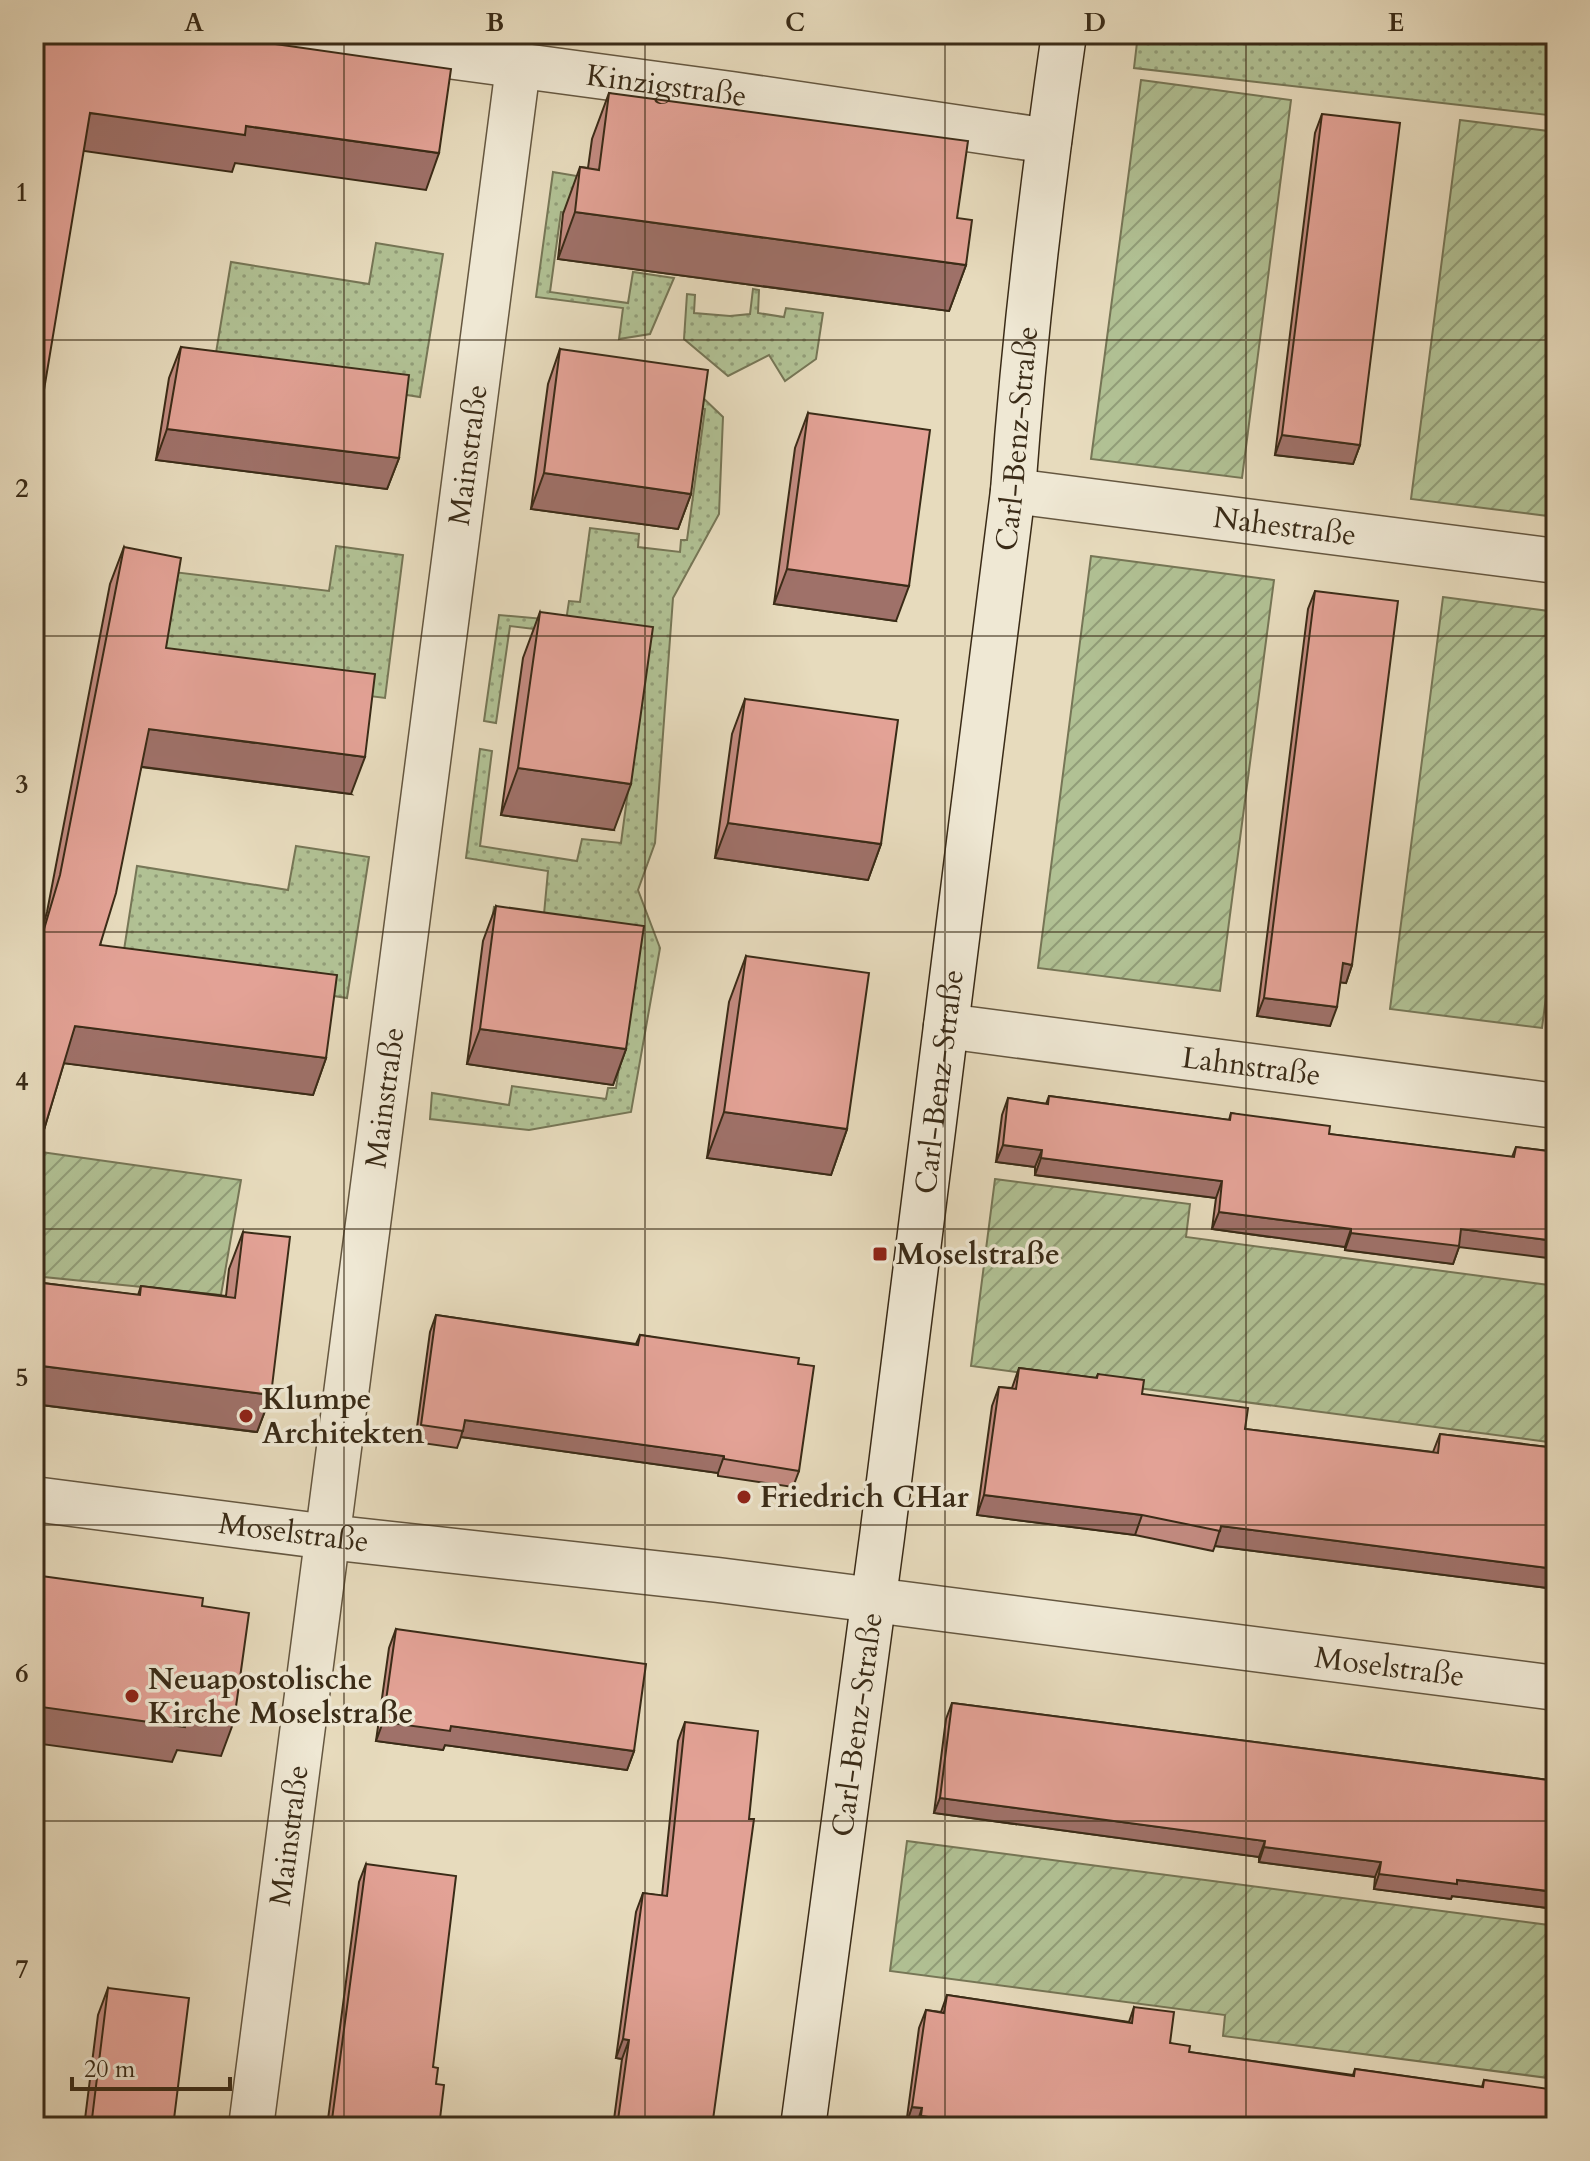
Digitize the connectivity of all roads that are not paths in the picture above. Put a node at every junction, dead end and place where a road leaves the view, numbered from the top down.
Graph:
1 (284, 34) edge
2 (1064, 34) edge
3 (518, 67) junction
4 (1049, 141) junction
5 (1013, 491) junction
6 (1556, 561) edge
7 (946, 1026) junction
8 (1556, 1106) edge
9 (34, 1499) edge
10 (328, 1537) junction
11 (873, 1599) junction
12 (1556, 1688) edge
13 (251, 2127) edge
14 (803, 2127) edge

1 - 3 street, Kinzigstraße
2 - 4 street, Carl-Benz-Straße
3 - 4 street, Kinzigstraße
3 - 10 street, Mainstraße
4 - 5 street, Carl-Benz-Straße
5 - 6 street, Nahestraße
5 - 7 street, Carl-Benz-Straße
7 - 8 street, Lahnstraße
7 - 11 street, Carl-Benz-Straße
9 - 10 street, Moselstraße
10 - 11 street, Moselstraße
10 - 13 street, Mainstraße
11 - 12 street, Moselstraße
11 - 14 street, Carl-Benz-Straße

